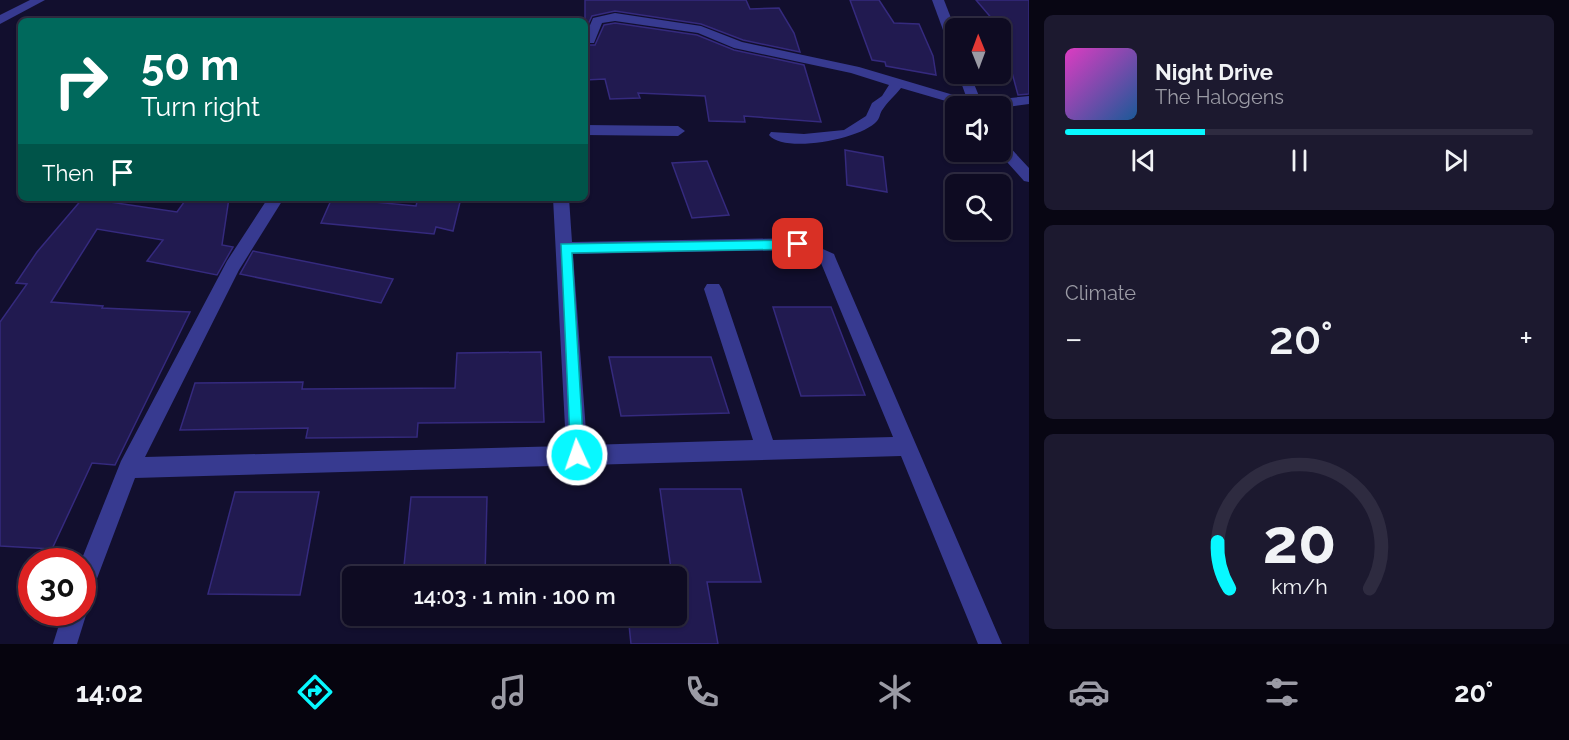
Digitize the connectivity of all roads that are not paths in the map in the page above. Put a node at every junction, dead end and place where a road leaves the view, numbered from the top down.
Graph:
1 (39, 0) edge
2 (938, 0) edge
3 (945, 19) edge
4 (0, 20) edge
5 (590, 40) dead end
6 (897, 83) junction
7 (945, 97) edge
8 (1029, 100) edge
9 (1011, 102) edge
10 (588, 130) edge
11 (678, 130) dead end
12 (776, 135) dead end
13 (1011, 157) edge
14 (1029, 177) edge
15 (274, 201) edge
16 (561, 201) edge
17 (566, 248) junction
18 (712, 289) dead end
19 (905, 446) junction
20 (767, 450) junction
21 (577, 455) junction
22 (128, 468) junction
23 (96, 552) edge
24 (71, 626) edge
25 (65, 644) edge
26 (990, 644) edge

1 - 4 street
2 - 3 street
5 - 6 street
6 - 7 street
6 - 12 street
8 - 9 street
10 - 11 street
13 - 14 street
15 - 22 street
16 - 17 street
17 - 19 street
17 - 21 street
18 - 20 street
19 - 20 street
19 - 26 street
20 - 21 street
21 - 22 street
22 - 23 street
24 - 25 street

